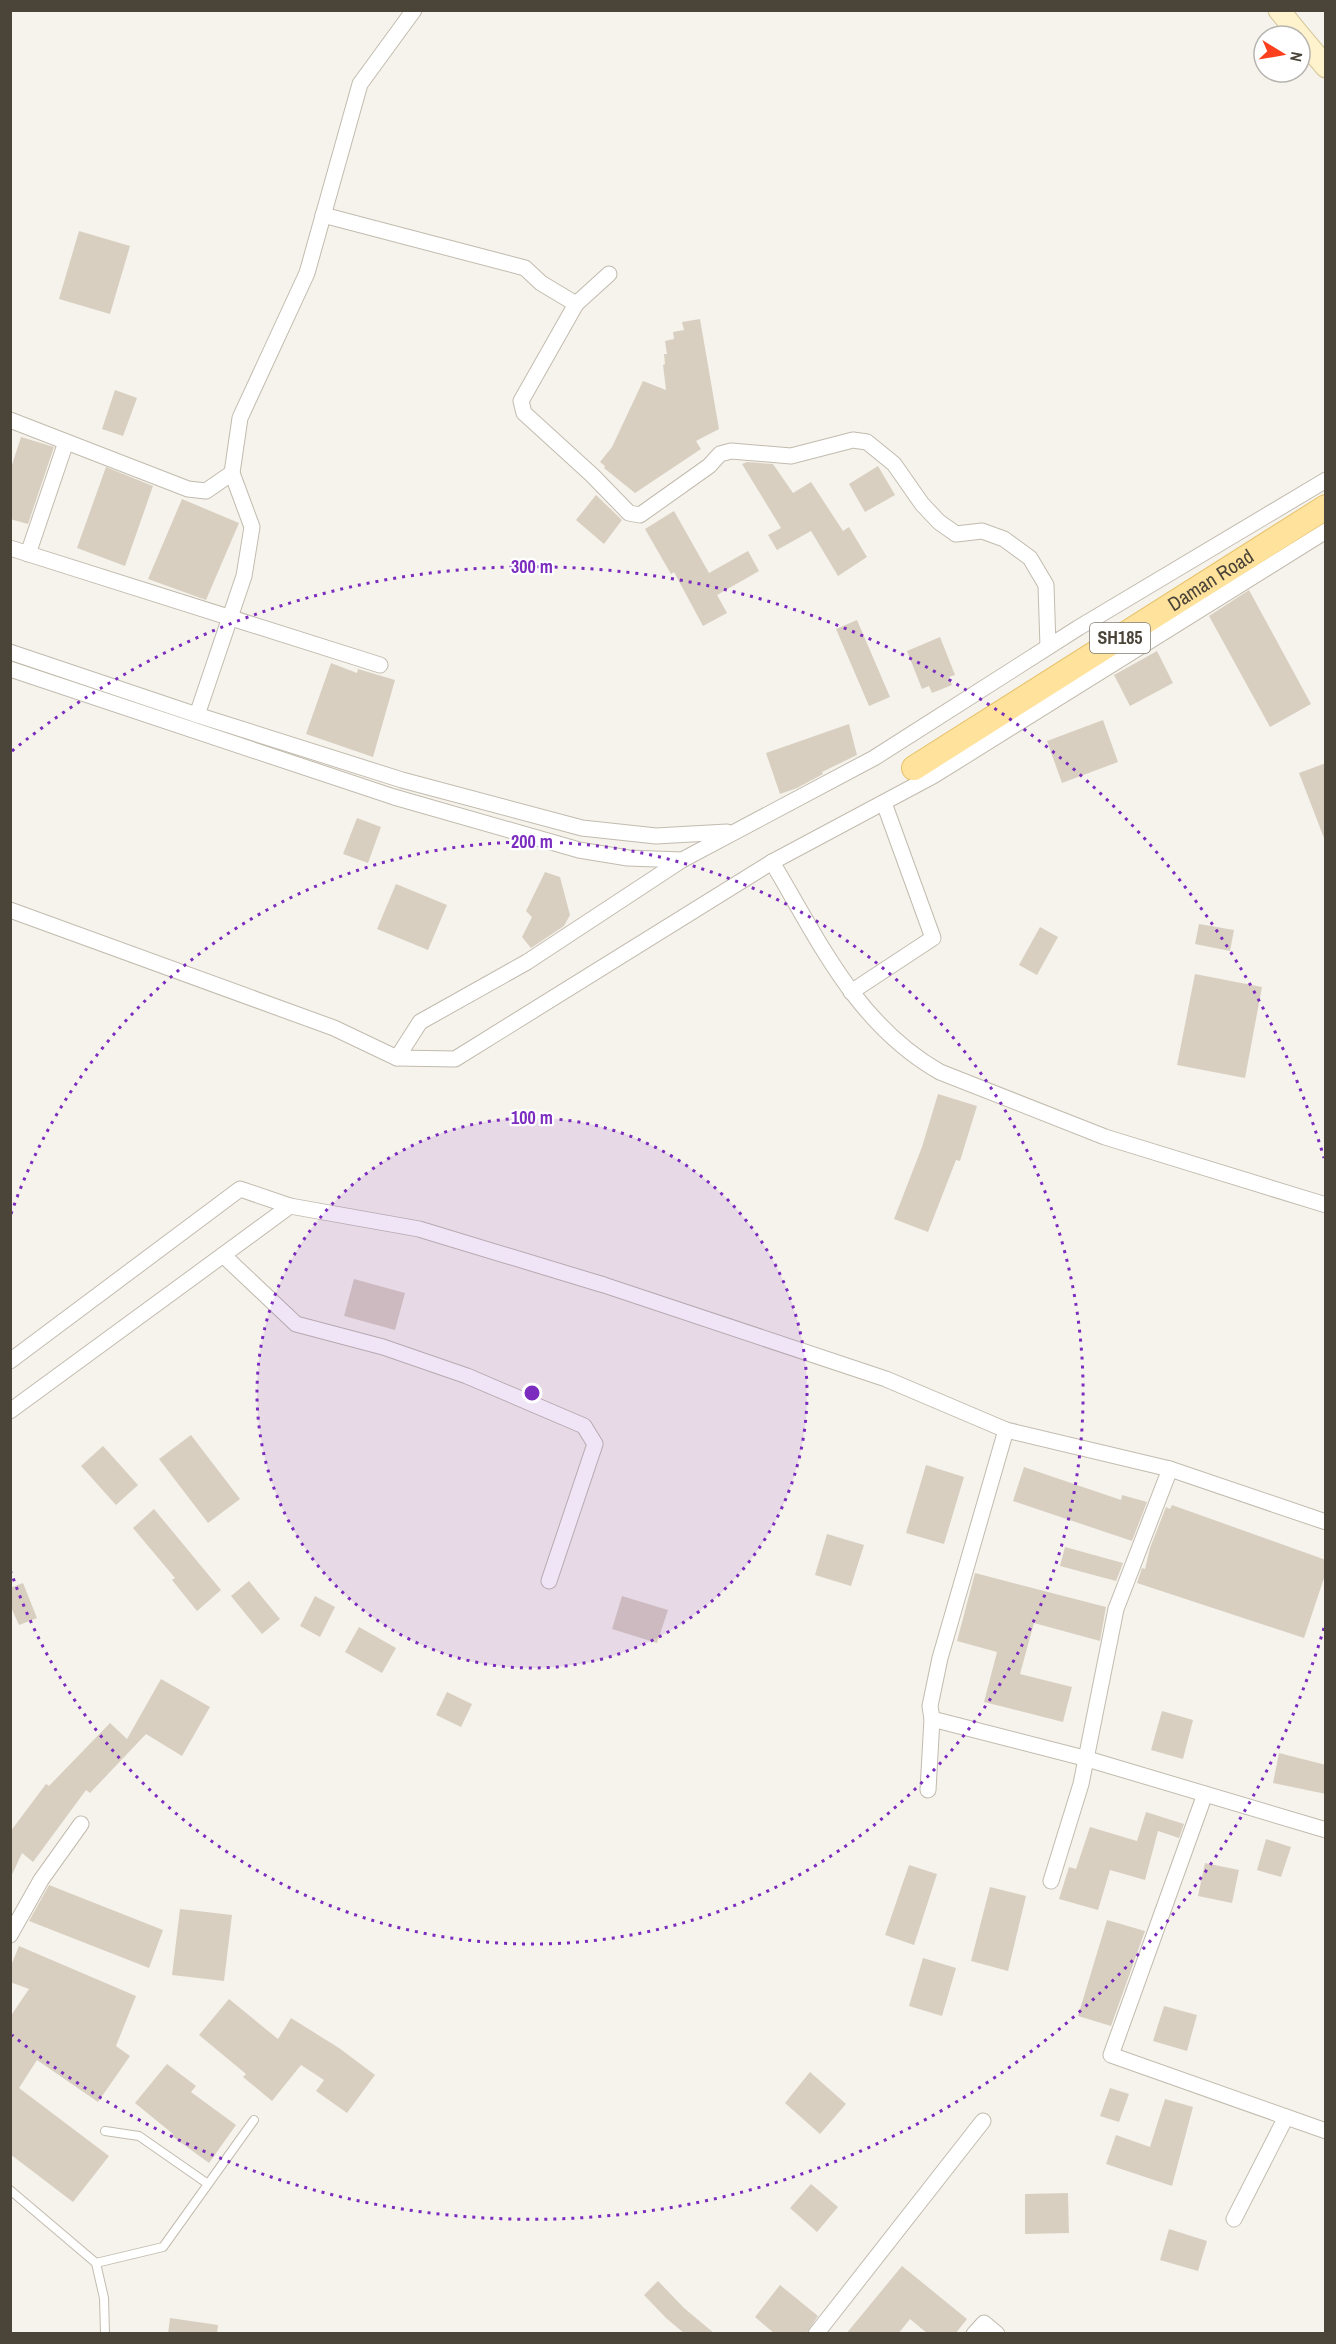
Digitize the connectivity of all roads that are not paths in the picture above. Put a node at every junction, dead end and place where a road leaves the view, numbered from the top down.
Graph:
1 (414, 10) edge
2 (1279, 10) edge
3 (1290, 24) edge
4 (1312, 50) edge
5 (1326, 67) edge
6 (323, 215) junction
7 (609, 274) dead end
8 (576, 304) junction
9 (10, 420) edge
10 (66, 442) junction
11 (232, 472) junction
12 (1326, 480) edge
13 (1326, 507) edge
14 (1326, 531) edge
15 (10, 548) edge
16 (28, 554) junction
17 (230, 617) junction
18 (1048, 647) junction
19 (10, 652) edge
20 (380, 665) dead end
21 (10, 669) edge
22 (197, 715) junction
23 (914, 768) dead end
24 (884, 803) junction
25 (730, 832) junction
26 (682, 860) junction
27 (772, 862) junction
28 (10, 910) edge
29 (851, 992) junction
30 (398, 1058) junction
31 (1326, 1205) edge
32 (290, 1206) junction
33 (223, 1255) junction
34 (10, 1361) edge
35 (10, 1412) edge
36 (1006, 1430) junction
37 (1170, 1469) junction
38 (1326, 1522) edge
39 (549, 1581) dead end
40 (932, 1719) junction
41 (1084, 1758) junction
42 (928, 1790) dead end
43 (1205, 1794) junction
44 (81, 1824) dead end
45 (1326, 1830) edge
46 (1051, 1881) dead end
47 (10, 1935) edge
48 (1286, 2117) junction
49 (254, 2120) dead end
50 (983, 2121) dead end
51 (105, 2131) dead end
52 (1326, 2131) edge
53 (208, 2184) junction
54 (10, 2190) edge
55 (1234, 2219) dead end
56 (96, 2263) junction
57 (105, 2334) edge
58 (816, 2334) edge
59 (974, 2334) edge
60 (997, 2334) edge

1 - 6 street
2 - 3 street
4 - 5 street
6 - 8 street
6 - 11 street
7 - 8 street
8 - 18 street
9 - 10 street
10 - 11 street
10 - 16 street
11 - 17 street
12 - 18 street
13 - 23 main road, Daman Road / SH185
14 - 24 street
15 - 16 street
16 - 17 street
17 - 20 street
17 - 22 street
18 - 25 street
19 - 22 street
21 - 26 street
22 - 25 street
24 - 27 street
24 - 29 street
25 - 26 street
26 - 30 street
27 - 29 street
27 - 30 street
28 - 30 street
29 - 31 street
32 - 33 street
32 - 34 street
32 - 36 street
33 - 35 street
33 - 39 street
36 - 37 street
36 - 40 street
37 - 38 street
37 - 41 street
40 - 41 street
40 - 42 street
41 - 43 street
41 - 46 street
43 - 45 street
43 - 48 street
44 - 47 street
48 - 52 street
48 - 55 street
49 - 53 lane
50 - 58 street
51 - 53 lane
53 - 56 lane
54 - 56 lane
56 - 57 lane
59 - 60 street

